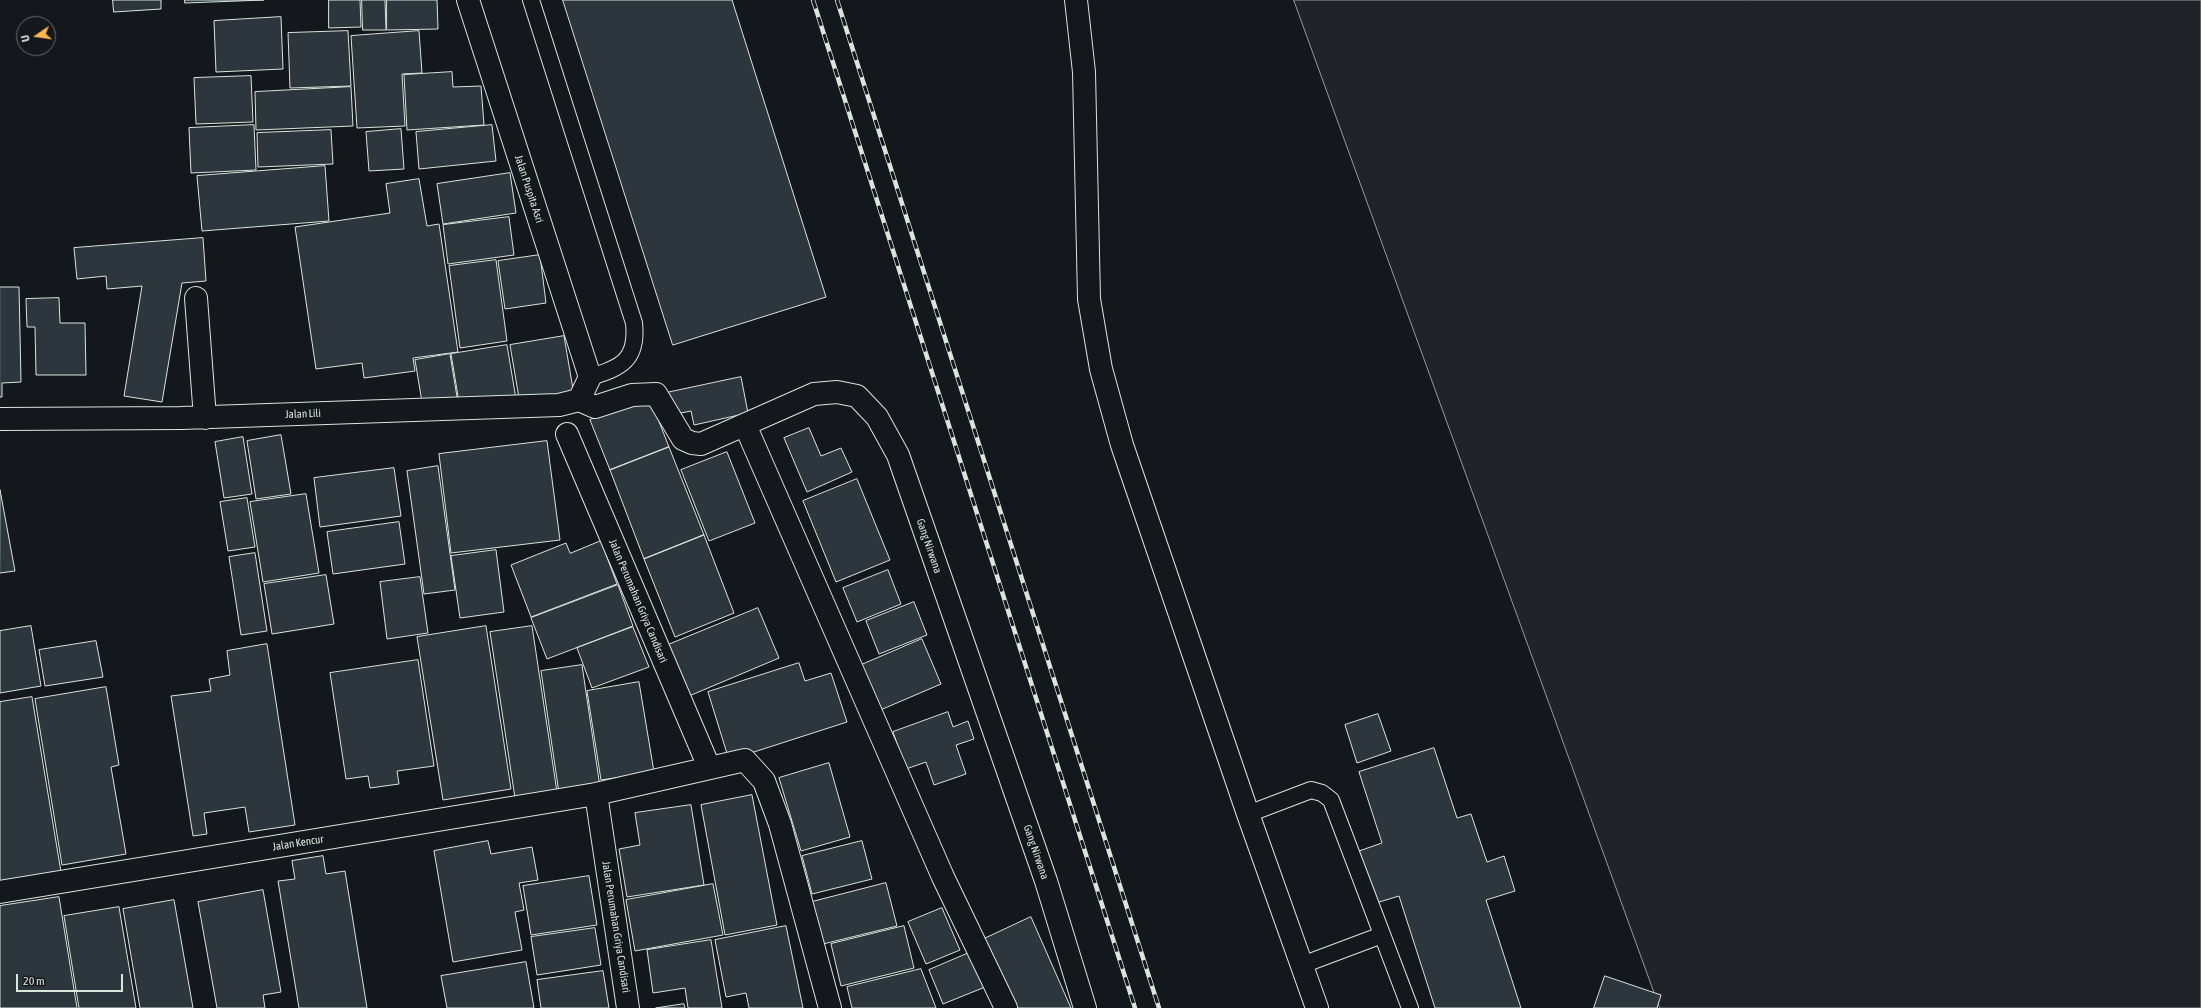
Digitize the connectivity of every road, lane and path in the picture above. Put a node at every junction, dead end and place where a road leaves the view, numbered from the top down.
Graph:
1 (468, 0) edge
2 (532, 0) edge
3 (1076, 0) edge
4 (196, 298) dead end
5 (590, 377) junction
6 (579, 400) junction
7 (206, 418) junction
8 (0, 419) edge
9 (745, 425) junction
10 (567, 434) dead end
11 (709, 767) junction
12 (596, 794) junction
13 (1248, 814) junction
14 (0, 892) edge
15 (1382, 935) junction
16 (1302, 964) junction
17 (628, 1008) edge
18 (830, 1008) edge
19 (1006, 1008) edge
20 (1085, 1008) edge
21 (1317, 1008) edge
22 (1410, 1008) edge

1 - 5 street, Jalan Puspita Asri
2 - 5 lane
3 - 13 street
4 - 7 street
5 - 6 street
6 - 7 street, Jalan Lili
6 - 9 street, Gang Nirwana
7 - 8 street, Jalan Lili
9 - 19 street
9 - 20 street, Gang Nirwana
10 - 11 street, Jalan Perumahan Griya Candisari
11 - 12 street
11 - 18 street
12 - 14 street, Jalan Kencur
12 - 17 street, Jalan Perumahan Griya Candisari
13 - 15 lane
13 - 16 street
15 - 16 lane
15 - 22 lane
16 - 21 street

